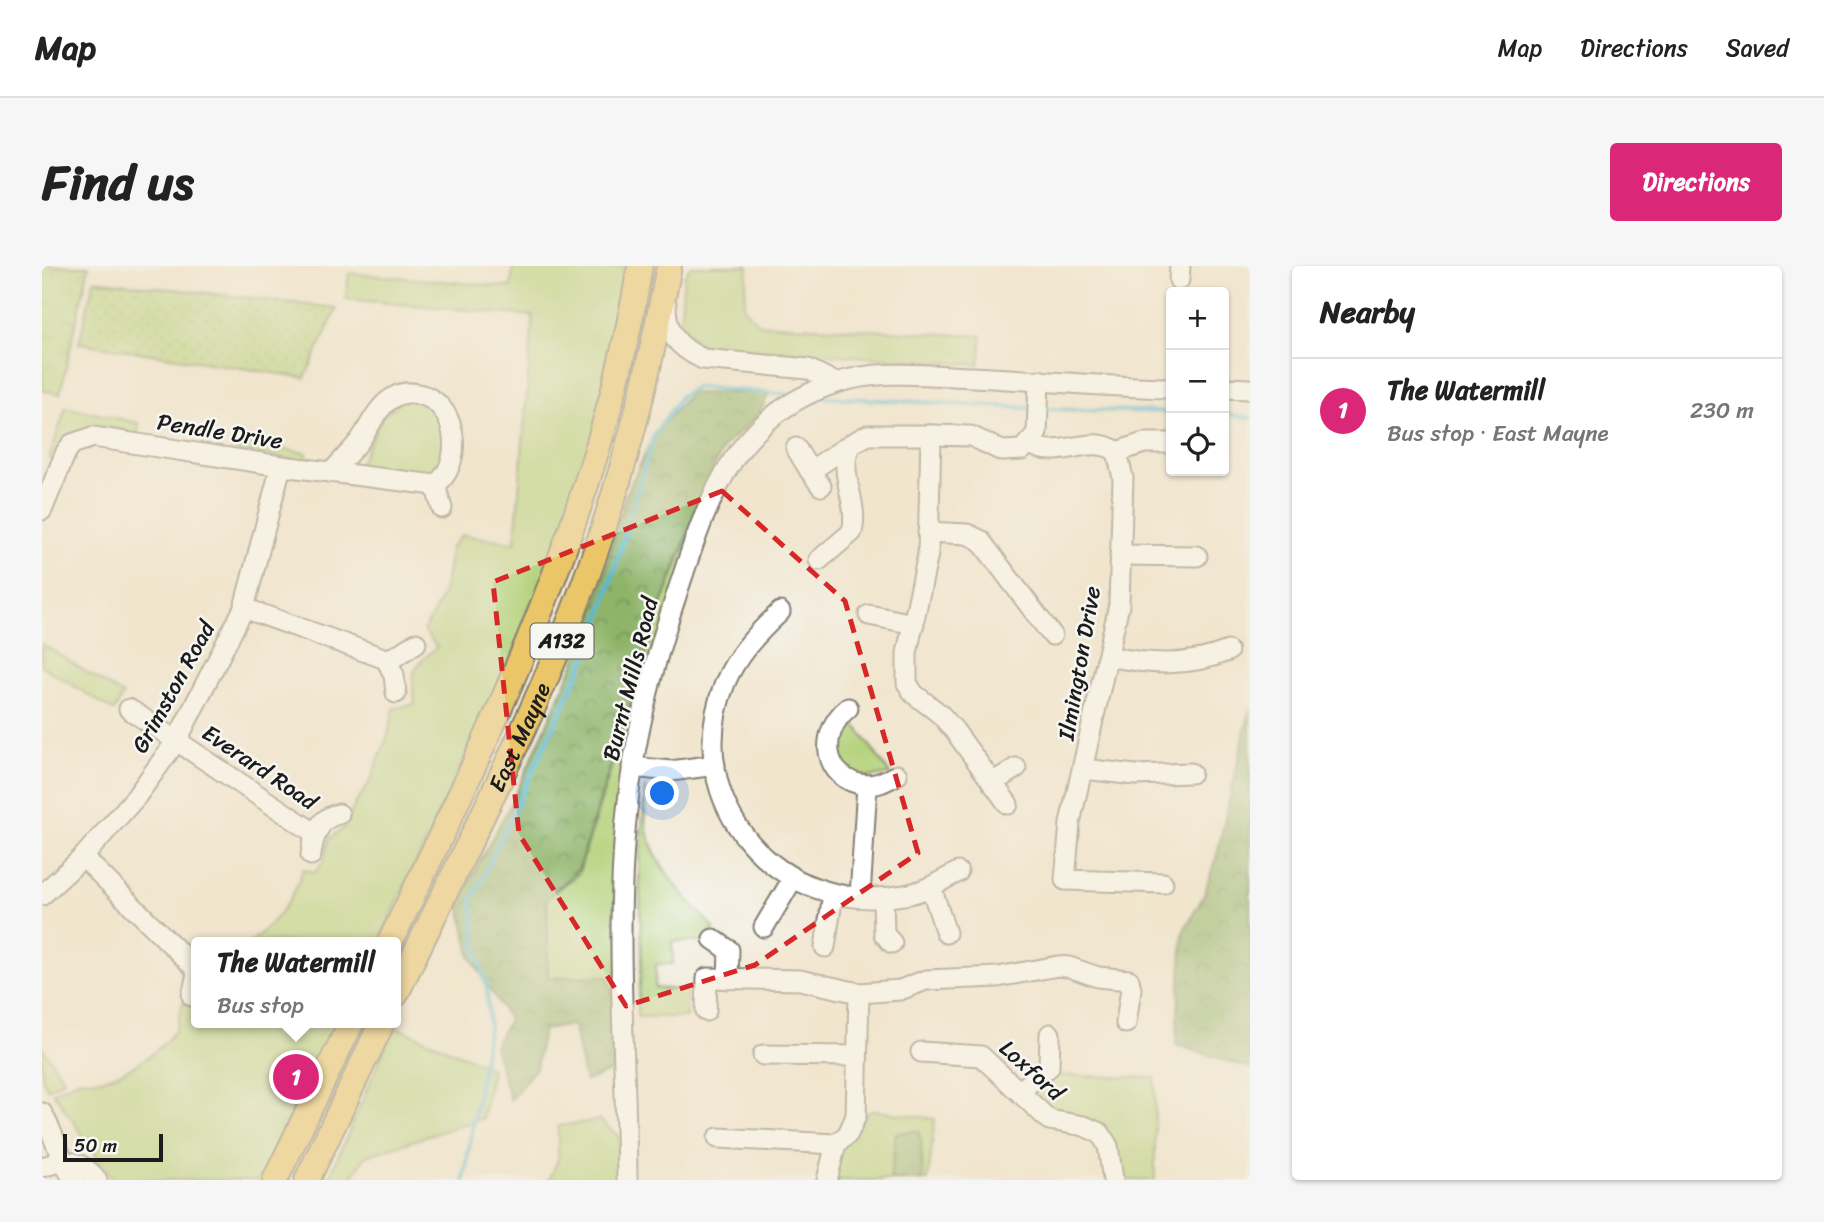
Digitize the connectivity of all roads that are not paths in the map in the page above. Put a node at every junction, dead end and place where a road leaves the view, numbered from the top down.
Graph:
1 (640, 266) edge
2 (669, 267) edge
3 (1039, 380) junction
4 (836, 383) junction
5 (1166, 388) edge
6 (1229, 388) edge
7 (1250, 389) edge
8 (931, 435) junction
9 (1166, 443) edge
10 (851, 444) junction
11 (1030, 444) junction
12 (796, 448) dead end
13 (1117, 452) junction
14 (281, 466) junction
15 (333, 471) junction
16 (435, 485) junction
17 (442, 508) dead end
18 (42, 510) edge
19 (928, 532) junction
20 (1120, 555) junction
21 (1197, 556) dead end
22 (819, 560) dead end
23 (244, 608) junction
24 (780, 612) dead end
25 (869, 615) dead end
26 (914, 624) junction
27 (1052, 635) dead end
28 (416, 643) dead end
29 (1228, 651) dead end
30 (1108, 656) junction
31 (386, 659) junction
32 (396, 694) dead end
33 (848, 708) dead end
34 (128, 709) dead end
35 (177, 740) junction
36 (715, 765) junction
37 (632, 767) junction
38 (1016, 768) dead end
39 (1084, 769) junction
40 (1191, 773) dead end
41 (897, 775) dead end
42 (992, 783) junction
43 (867, 786) junction
44 (1008, 804) dead end
45 (339, 814) dead end
46 (316, 834) junction
47 (311, 855) dead end
48 (83, 857) junction
49 (957, 872) dead end
50 (792, 880) junction
51 (1163, 883) dead end
52 (931, 887) junction
53 (833, 894) junction
54 (42, 895) edge
55 (860, 897) junction
56 (883, 898) junction
57 (764, 927) dead end
58 (946, 933) dead end
59 (392, 937) edge
60 (713, 939) dead end
61 (892, 943) dead end
62 (825, 947) dead end
63 (191, 965) edge
64 (728, 979) junction
65 (401, 983) edge
66 (859, 993) junction
67 (706, 1011) dead end
68 (1126, 1023) dead end
69 (349, 1028) edge
70 (380, 1028) edge
71 (1050, 1034) dead end
72 (921, 1052) dead end
73 (763, 1055) dead end
74 (856, 1056) junction
75 (1020, 1091) junction
76 (42, 1113) edge
77 (718, 1138) dead end
78 (835, 1144) junction
79 (42, 1167) edge
80 (60, 1172) edge
81 (75, 1180) edge
82 (97, 1180) edge
83 (275, 1180) edge
84 (307, 1180) edge
85 (627, 1180) edge
86 (827, 1180) edge
87 (1113, 1180) edge

1 - 59 main road, East Mayne / A132
2 - 4 street
2 - 65 main road, East Mayne / A132
3 - 4 street, Burnt Mills Road
3 - 5 street, Burnt Mills Road
3 - 11 street
4 - 37 street, Burnt Mills Road
6 - 7 street
8 - 10 street
8 - 11 street
8 - 19 street
9 - 13 street
10 - 12 street
10 - 22 street
11 - 13 street
13 - 20 street, Ilmington Drive
14 - 15 street, Pendle Drive
14 - 18 street, Pendle Drive
14 - 23 street, Grimston Road
15 - 16 street, Pendle Drive
15 - 16 street
16 - 17 street
19 - 26 street
19 - 27 street
20 - 21 street
20 - 30 street, Ilmington Drive
23 - 31 street
23 - 35 street, Grimston Road
24 - 36 street
25 - 26 street
26 - 42 street
28 - 31 street
29 - 30 street
30 - 39 street, Ilmington Drive
31 - 32 street
33 - 43 street
34 - 35 street, Everard Road
35 - 46 street, Everard Road
35 - 48 street, Grimston Road
36 - 37 street
36 - 50 street
37 - 85 street, Burnt Mills Road
38 - 42 street
39 - 40 street
39 - 51 street, Ilmington Drive
41 - 43 street
42 - 44 street
43 - 55 street
45 - 46 street
46 - 47 street
48 - 54 street, Grimston Road
48 - 63 street
49 - 52 street
50 - 53 street
50 - 57 street
52 - 56 street
52 - 58 street
53 - 55 street
53 - 62 street
55 - 56 street
56 - 61 street
60 - 64 street
64 - 66 street
64 - 67 street
66 - 68 street
66 - 74 street
69 - 83 main road
70 - 84 main road
71 - 75 street
72 - 75 street, Loxford
73 - 74 street
74 - 78 street
75 - 87 street, Loxford
76 - 80 street
77 - 78 street
78 - 86 street
79 - 80 street
80 - 81 street
80 - 82 street

